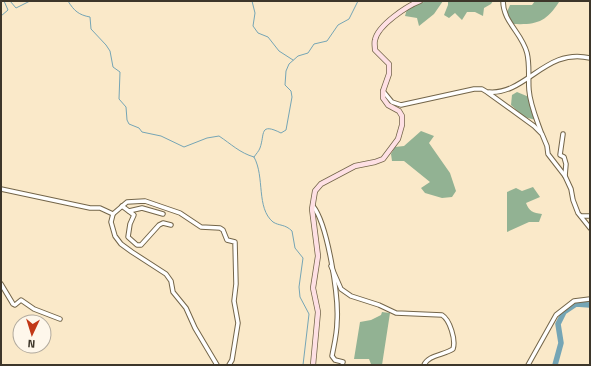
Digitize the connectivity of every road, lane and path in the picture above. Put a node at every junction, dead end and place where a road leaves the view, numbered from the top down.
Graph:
1 (420, 1) edge
2 (503, 1) edge
3 (590, 58) edge
4 (529, 77) junction
5 (383, 90) junction
6 (487, 92) junction
7 (542, 134) junction
8 (563, 134) dead end
9 (565, 176) junction
10 (1, 189) edge
11 (122, 206) junction
12 (313, 206) junction
13 (129, 211) junction
14 (113, 214) junction
15 (163, 214) dead end
16 (581, 216) junction
17 (590, 216) edge
18 (171, 225) dead end
19 (590, 228) edge
20 (331, 266) junction
21 (1, 284) edge
22 (590, 299) edge
23 (60, 319) dead end
24 (217, 365) edge
25 (230, 365) edge
26 (313, 365) edge
27 (342, 365) edge
28 (424, 365) edge
29 (528, 365) edge

1 - 5 street
2 - 4 street
3 - 4 street
4 - 6 street
4 - 7 street
5 - 6 street
5 - 12 street
6 - 7 street
7 - 9 street
8 - 9 street
9 - 16 street
10 - 14 street
11 - 13 street
11 - 14 street
11 - 25 street
12 - 20 street
12 - 26 street
13 - 15 street
13 - 18 street
14 - 24 street
16 - 17 street
16 - 19 street
20 - 27 street
20 - 28 street
21 - 23 street
22 - 29 street

